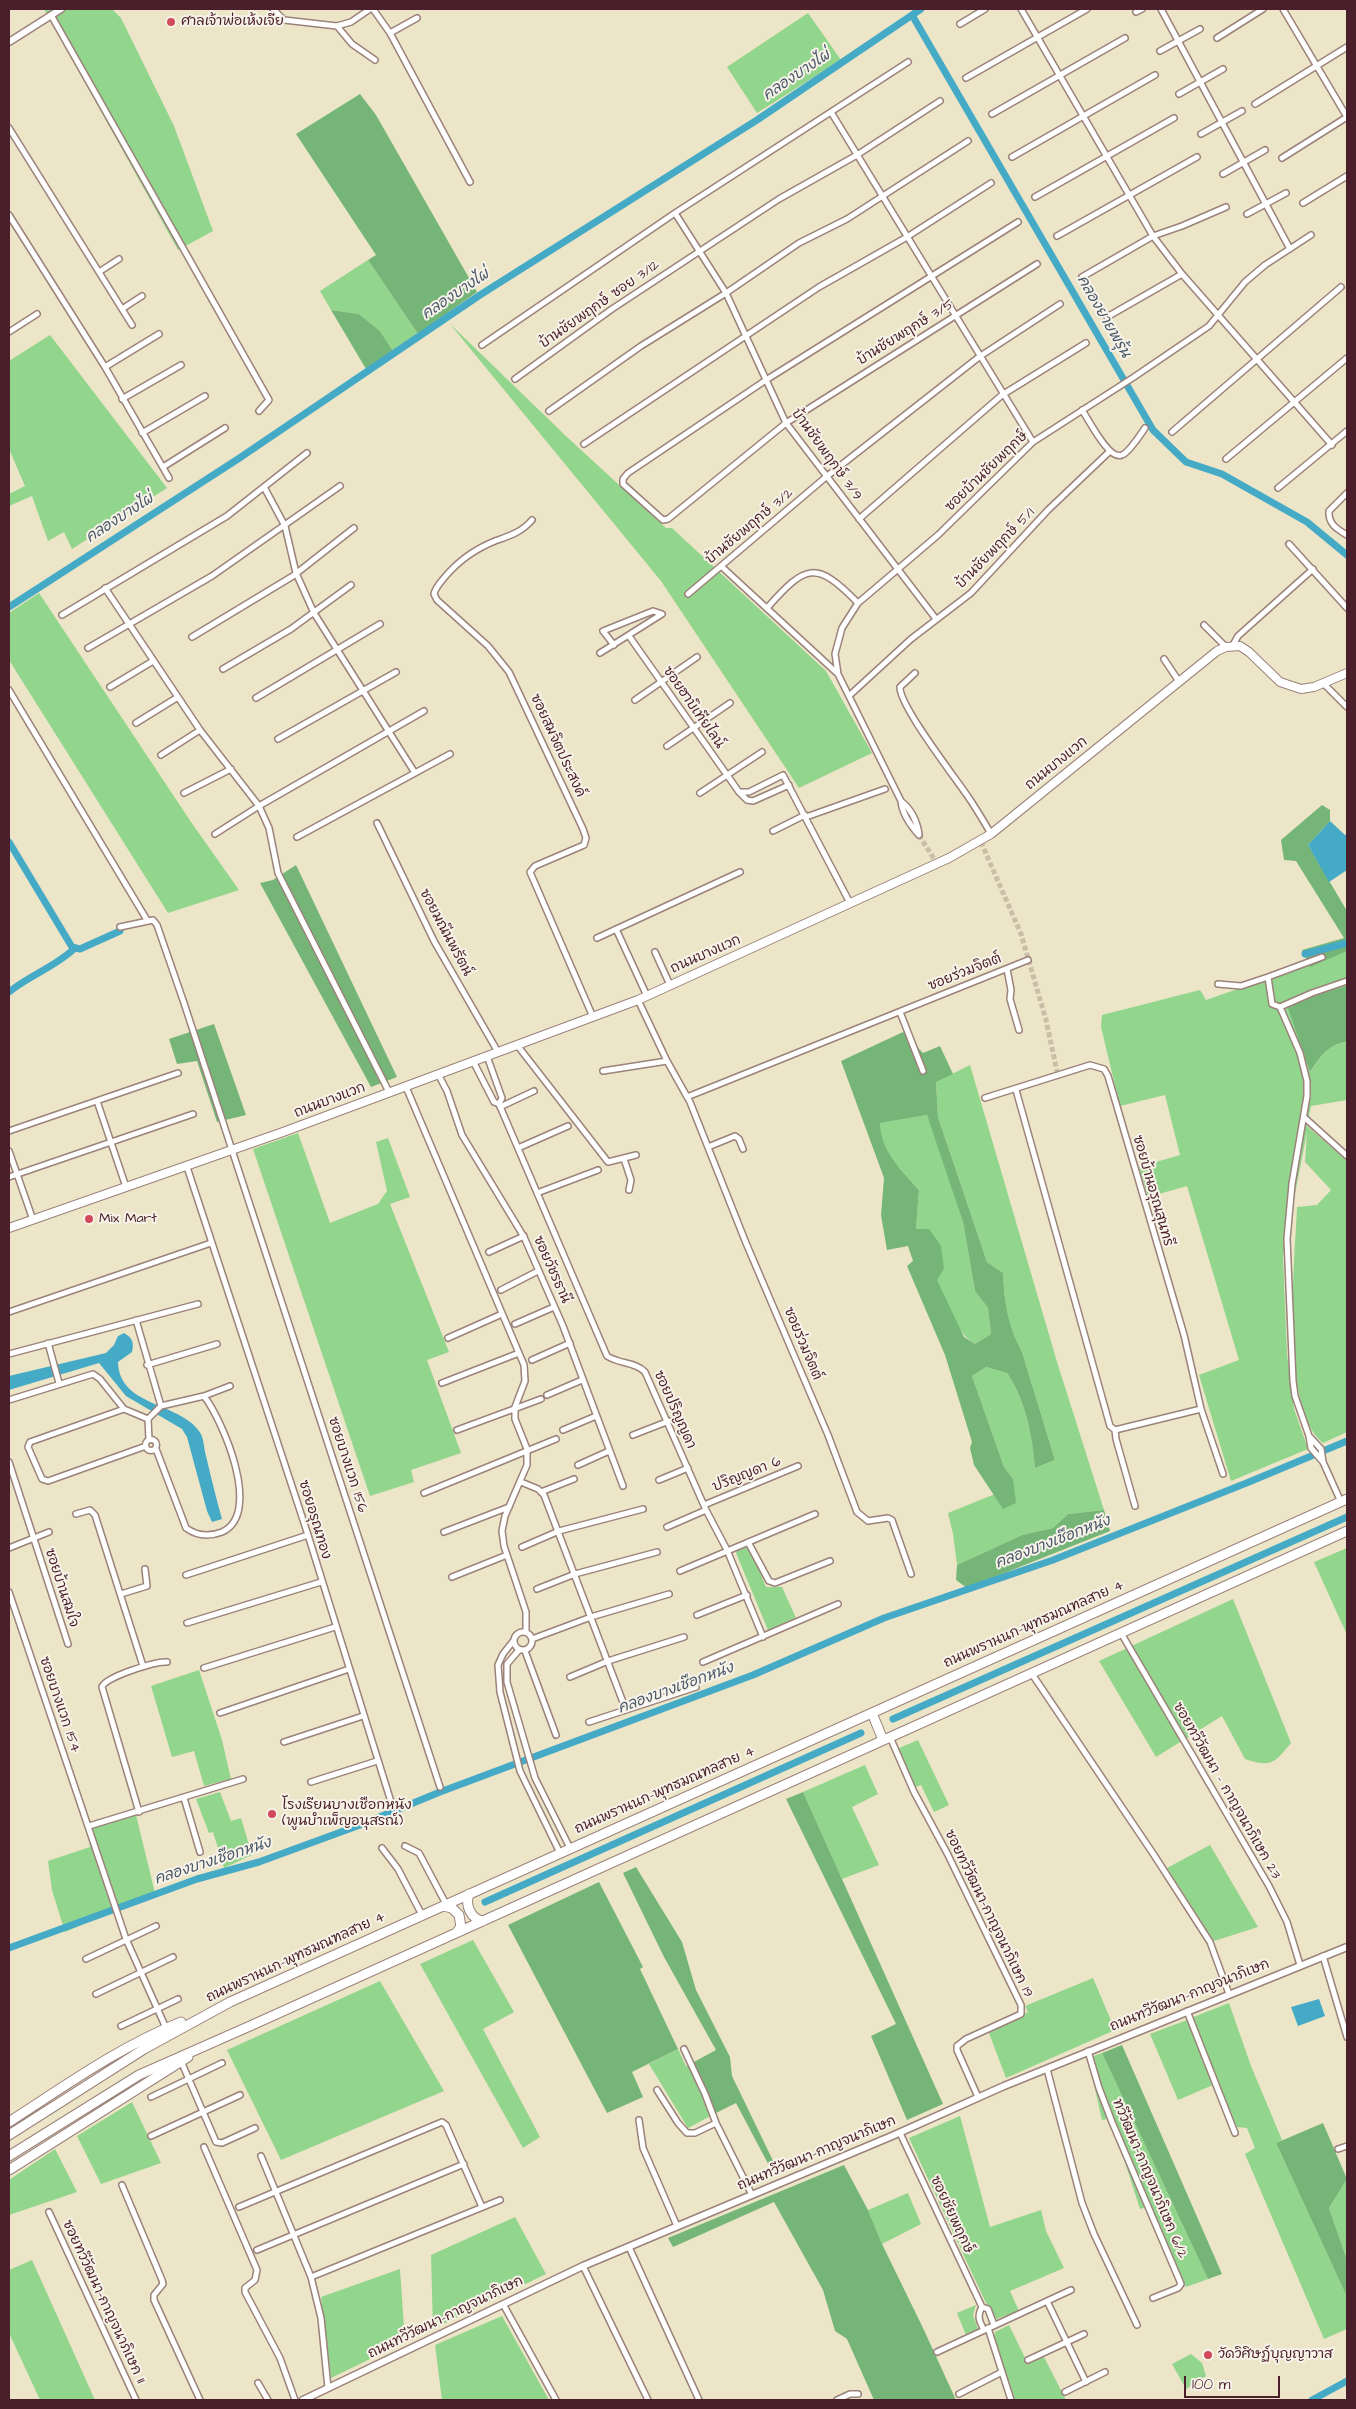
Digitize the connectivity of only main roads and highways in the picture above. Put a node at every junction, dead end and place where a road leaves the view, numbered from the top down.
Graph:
1 (1347, 672) edge
2 (9, 1228) edge
3 (1344, 1500) edge
4 (1347, 1532) edge
5 (872, 1713) junction
6 (887, 1739) junction
7 (469, 1894) junction
8 (445, 1905) junction
9 (483, 1921) junction
10 (455, 1934) junction
11 (230, 2002) junction
12 (216, 2041) junction
13 (9, 2122) edge
14 (9, 2135) edge
15 (9, 2156) edge
16 (9, 2170) edge

1 - 2 main road, ถนนบางแวก
3 - 5 main road, ถนนพรานนก-พุทธมณฑลสาย 4
4 - 6 main road
5 - 6 main road
5 - 7 main road, ถนนพรานนก-พุทธมณฑลสาย 4
6 - 9 main road
7 - 8 main road, ถนนพรานนก-พุทธมณฑลสาย 4
7 - 9 main road
8 - 10 main road
8 - 11 main road, ถนนพรานนก-พุทธมณฑลสาย 4
9 - 10 main road
10 - 12 main road
11 - 13 main road
11 - 14 main road, ถนนพรานนก-พุทธมณฑลสาย 4
12 - 15 main road
12 - 16 main road

